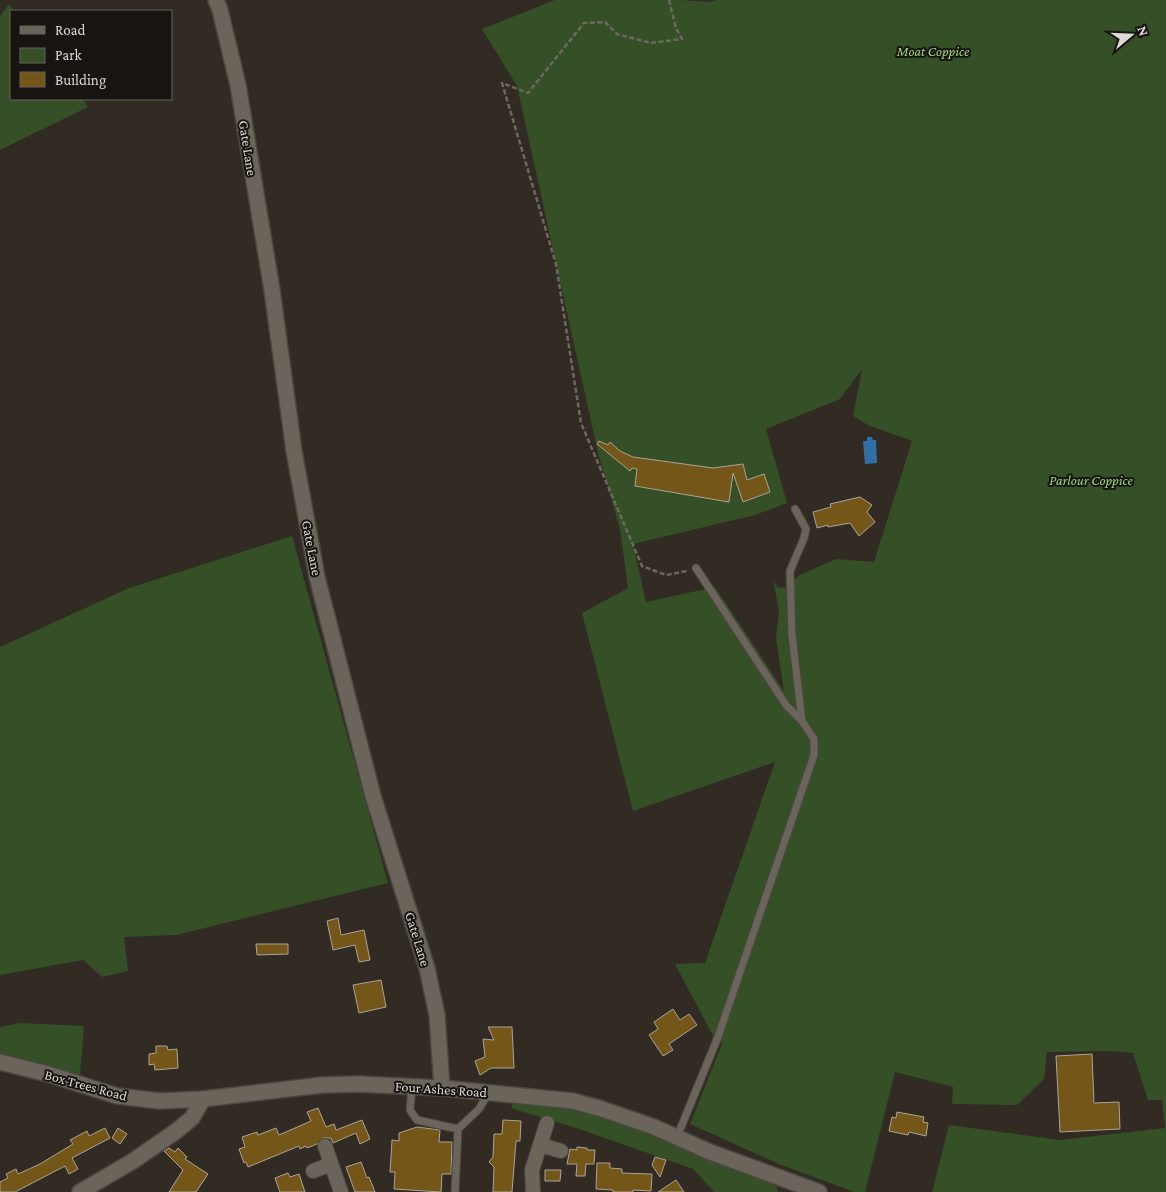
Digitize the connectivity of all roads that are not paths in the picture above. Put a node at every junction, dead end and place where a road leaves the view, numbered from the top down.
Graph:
1 (216, 0) edge
2 (795, 509) dead end
3 (696, 568) road end
4 (802, 721) junction
5 (0, 1062) edge
6 (412, 1086) junction
7 (442, 1088) junction
8 (489, 1092) junction
9 (203, 1099) junction
10 (547, 1123) dead end
11 (458, 1129) junction
12 (677, 1138) junction
13 (540, 1144) junction
14 (324, 1146) dead end
15 (561, 1151) dead end
16 (331, 1164) junction
17 (313, 1171) dead end
18 (792, 1188) edge
19 (80, 1192) edge
20 (341, 1192) edge
21 (455, 1192) edge
22 (533, 1192) edge
23 (819, 1192) edge

1 - 7 street, Gate Lane
2 - 4 lane
3 - 4 lane
4 - 12 lane
5 - 9 street, Box Trees Road
6 - 7 street, Four Ashes Road
6 - 9 street, Four Ashes Road
6 - 11 lane
7 - 8 street, Four Ashes Road
8 - 11 lane
8 - 12 street, Four Ashes Road
9 - 19 street
10 - 13 street
11 - 21 lane
12 - 18 street, Four Ashes Road
13 - 15 street
13 - 22 street
14 - 16 street
16 - 17 street
16 - 20 street
18 - 23 street, Four Ashes Road

